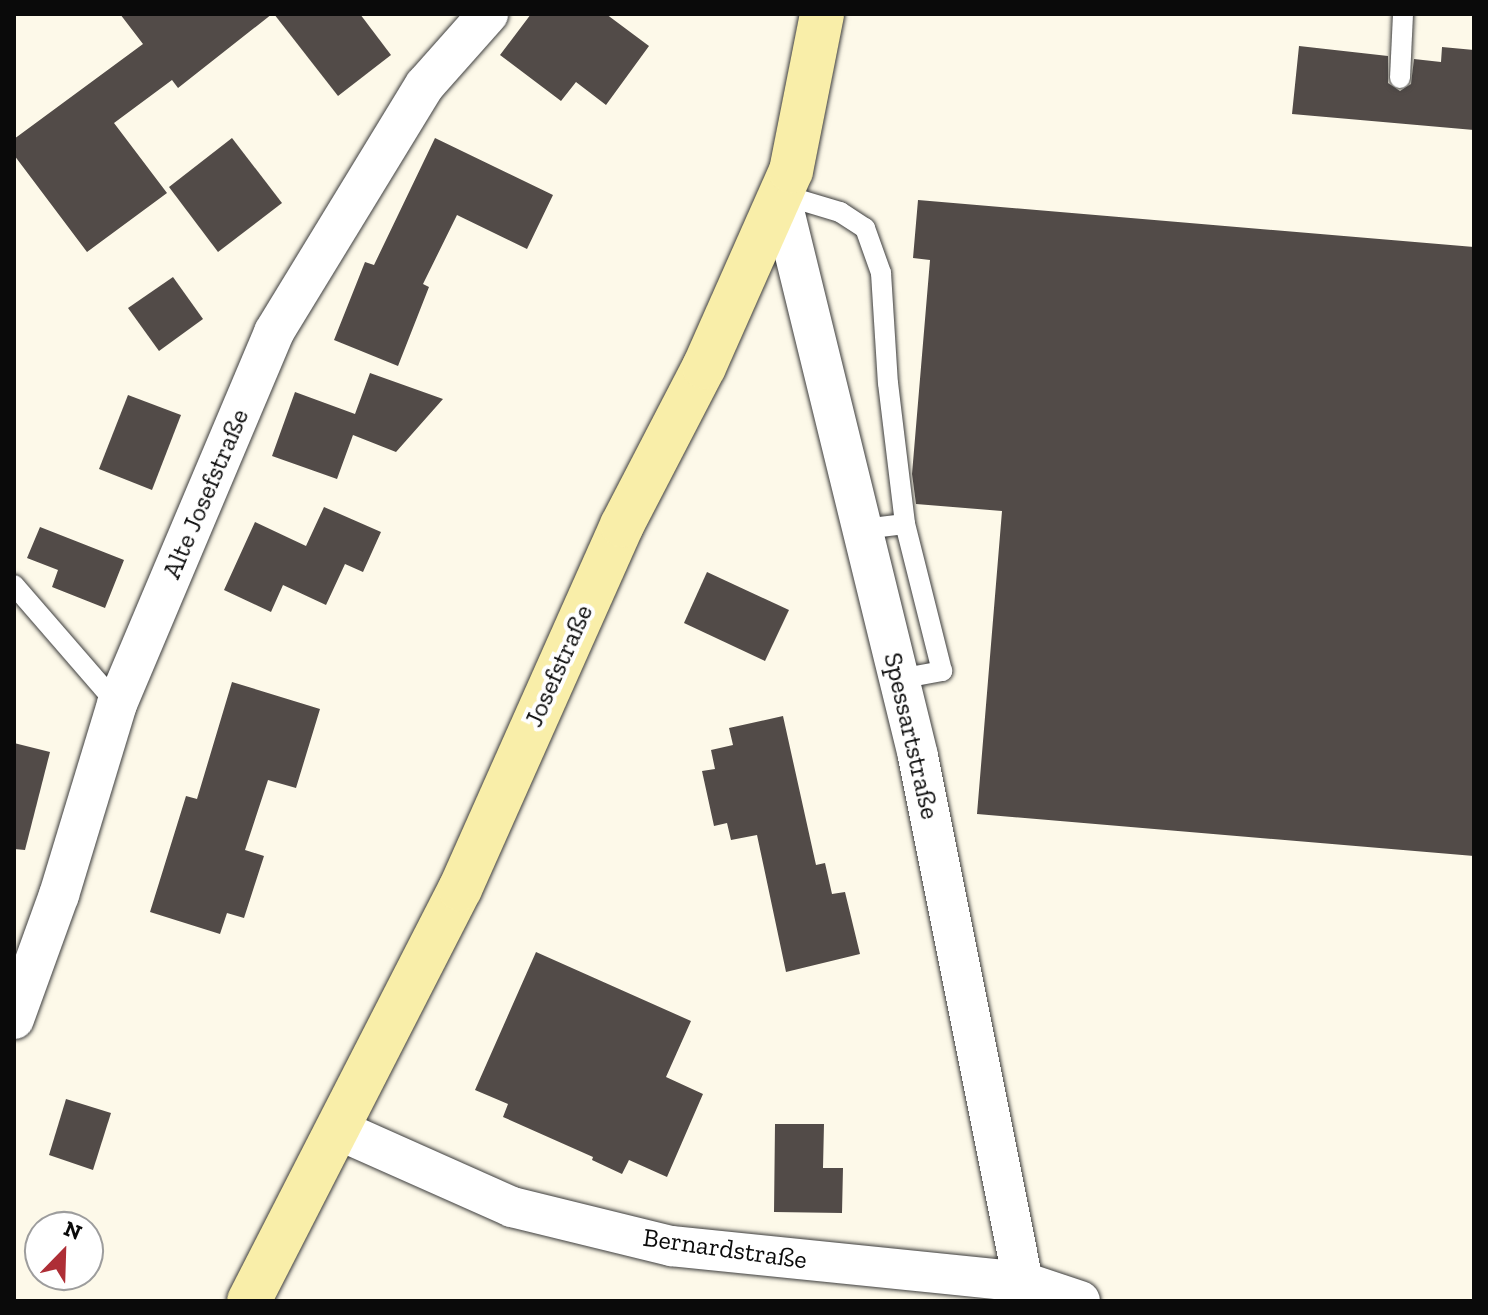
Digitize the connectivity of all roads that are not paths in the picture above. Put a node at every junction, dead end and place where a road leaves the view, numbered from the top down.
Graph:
1 (488, 14) edge
2 (822, 14) edge
3 (1403, 14) edge
4 (1400, 78) dead end
5 (780, 194) junction
6 (905, 524) junction
7 (863, 529) junction
8 (14, 585) edge
9 (899, 679) junction
10 (117, 704) junction
11 (14, 1019) edge
12 (339, 1130) junction
13 (1023, 1282) junction
14 (249, 1301) edge
15 (1080, 1301) edge

1 - 10 street, Alte Josefstraße
2 - 5 street, Josefstraße
3 - 4 lane
5 - 6 lane
5 - 7 street, Spessartstraße
5 - 12 street, Josefstraße
6 - 7 lane
6 - 9 lane
7 - 9 street, Spessartstraße
8 - 10 lane
9 - 13 street, Spessartstraße
10 - 11 street, Alte Josefstraße
12 - 13 street, Bernardstraße
12 - 14 street, Josefstraße
13 - 15 street, Bernardstraße

